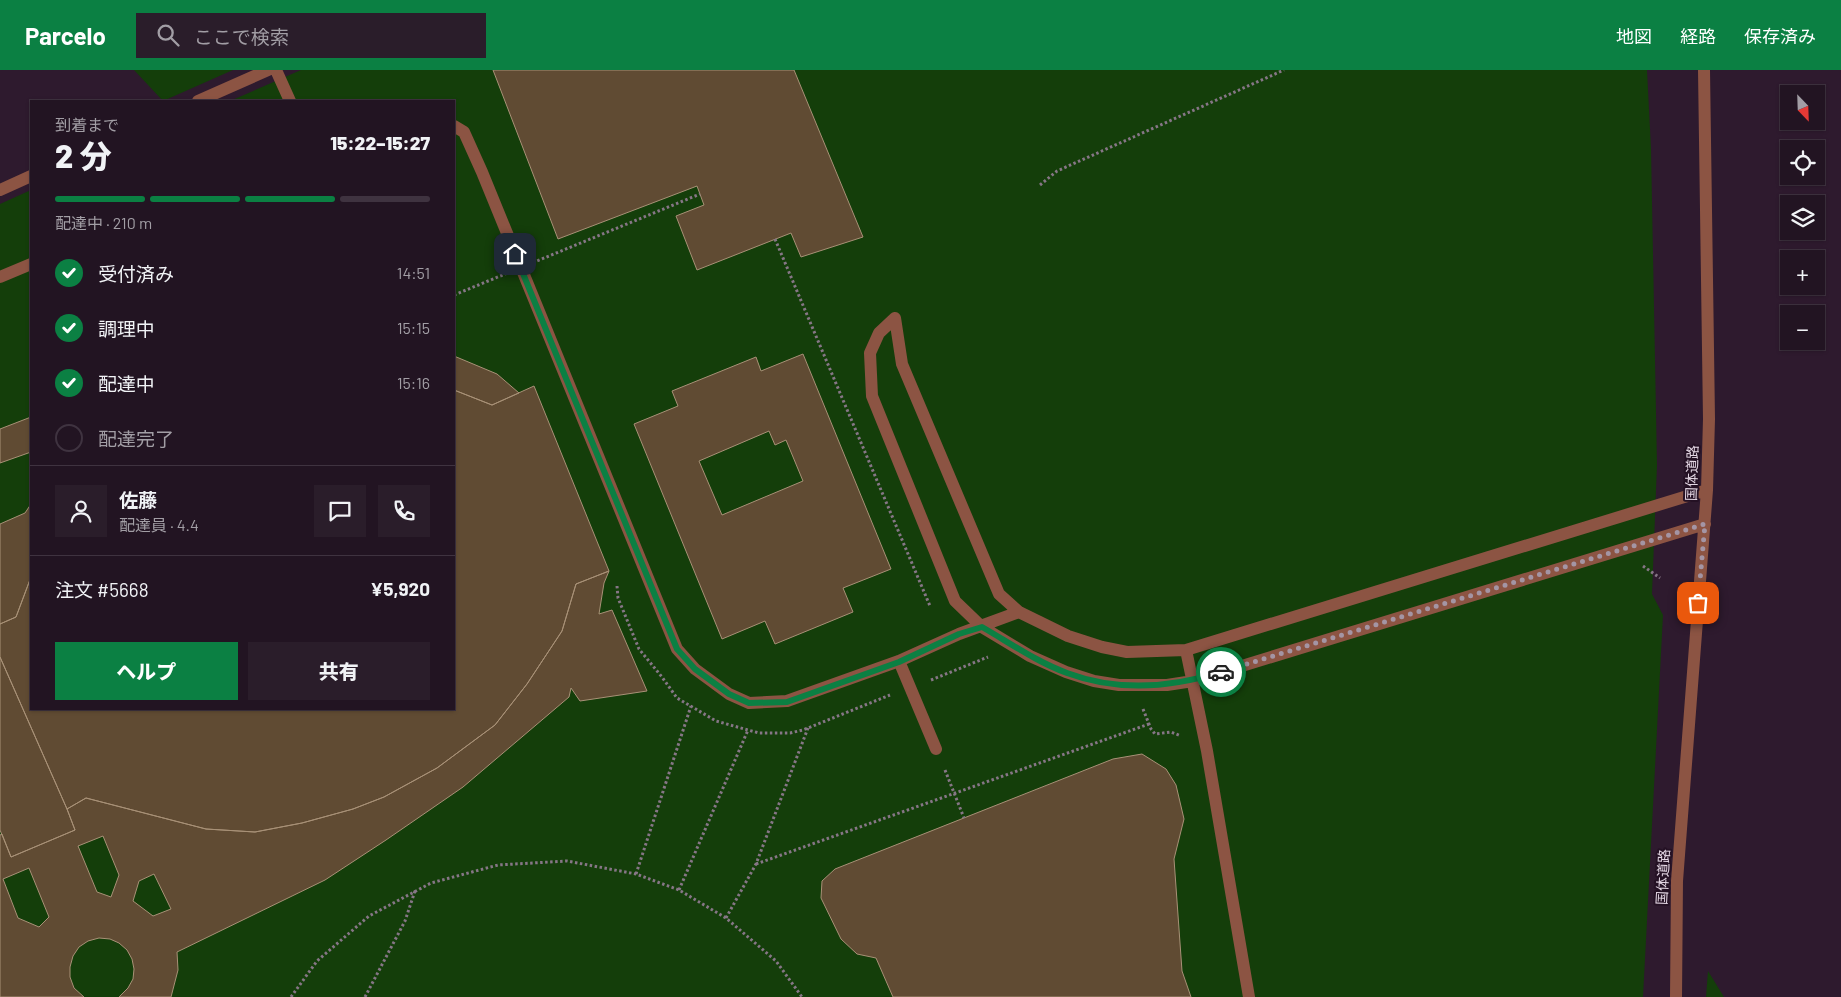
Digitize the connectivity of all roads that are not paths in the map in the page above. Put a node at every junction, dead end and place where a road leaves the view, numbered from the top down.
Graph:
1 (268, 70) edge
2 (276, 70) edge
3 (1704, 70) edge
4 (200, 100) edge
5 (290, 100) edge
6 (455, 127) edge
7 (30, 176) edge
8 (0, 190) edge
9 (30, 264) edge
10 (0, 277) edge
11 (1707, 490) junction
12 (1705, 524) junction
13 (1019, 612) junction
14 (982, 627) junction
15 (1186, 650) junction
16 (899, 662) junction
17 (1193, 680) junction
18 (936, 749) road end
19 (1249, 997) edge
20 (1676, 997) edge

1 - 4 street
2 - 5 street
3 - 11 street, 国体道路
6 - 16 street
7 - 8 street
9 - 10 street
11 - 12 street, 国体道路
11 - 15 street
12 - 17 street
12 - 20 street, 国体道路
13 - 14 street
13 - 14 street
13 - 15 street
14 - 16 street
14 - 17 street
15 - 17 street
16 - 18 street
17 - 19 street

